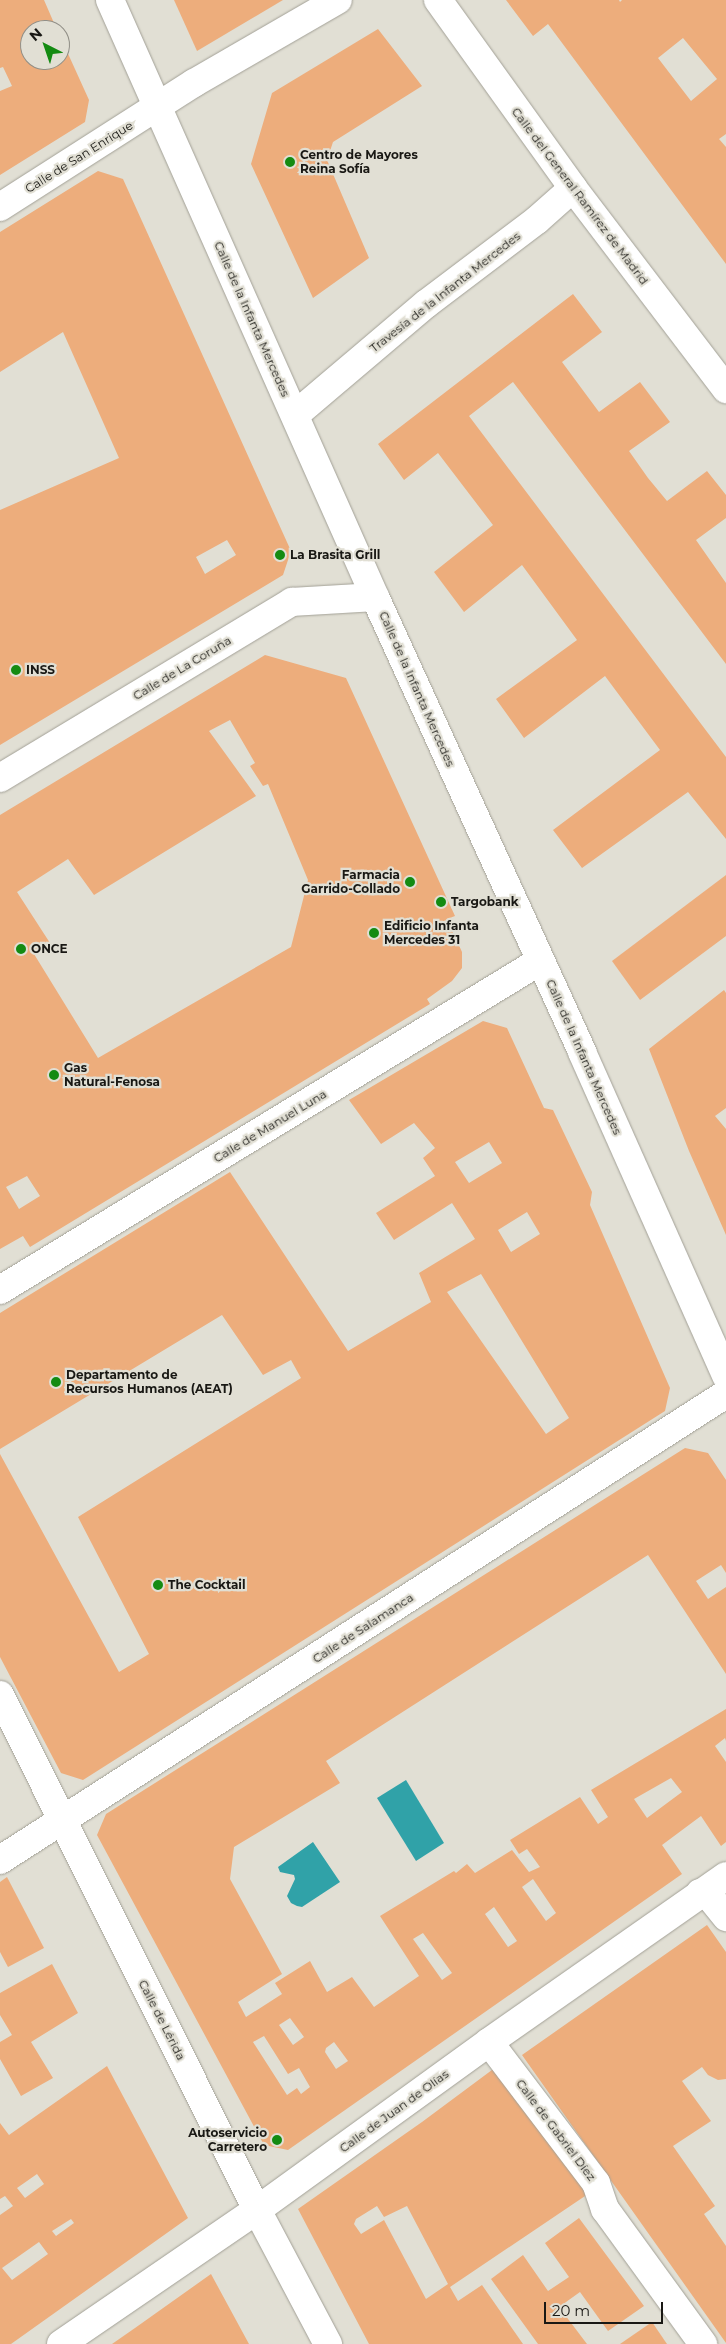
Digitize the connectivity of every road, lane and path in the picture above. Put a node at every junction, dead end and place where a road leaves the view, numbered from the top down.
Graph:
1 (110, 0) edge
2 (338, 0) edge
3 (438, 0) edge
4 (158, 107) junction
5 (573, 188) junction
6 (0, 207) edge
7 (726, 389) edge
8 (295, 415) junction
9 (375, 597) junction
10 (0, 778) edge
11 (540, 961) junction
12 (0, 1290) edge
13 (726, 1376) edge
14 (726, 1394) edge
15 (0, 1695) edge
16 (63, 1821) junction
17 (0, 1860) edge
18 (726, 1876) edge
19 (700, 1892) junction
20 (726, 1917) edge
21 (490, 2042) junction
22 (257, 2210) junction
23 (61, 2344) edge
24 (328, 2344) edge
25 (703, 2344) edge

1 - 4 street, Calle de la Infanta Mercedes
2 - 4 street, Calle de San Enrique
3 - 5 street, Calle del General Ramírez de Madrid
4 - 6 street, Calle de San Enrique
4 - 8 street, Calle de la Infanta Mercedes
5 - 7 street, Calle del General Ramírez de Madrid
5 - 8 street, Travesía de la Infanta Mercedes
8 - 9 street, Calle de la Infanta Mercedes
9 - 10 street, Calle de La Coruña
9 - 11 street, Calle de la Infanta Mercedes
11 - 12 street, Calle de Manuel Luna
11 - 13 street, Calle de la Infanta Mercedes
14 - 16 street, Calle de Salamanca
15 - 16 street, Calle de Lérida
16 - 17 street, Calle de Salamanca
16 - 22 street, Calle de Lérida
18 - 19 street, Calle de Juan de Olías
19 - 20 street
19 - 21 street, Calle de Juan de Olías
21 - 22 street, Calle de Juan de Olías
21 - 25 street, Calle de Gabriel Díez
22 - 23 street, Calle de Juan de Olías
22 - 24 street, Calle de Lérida

